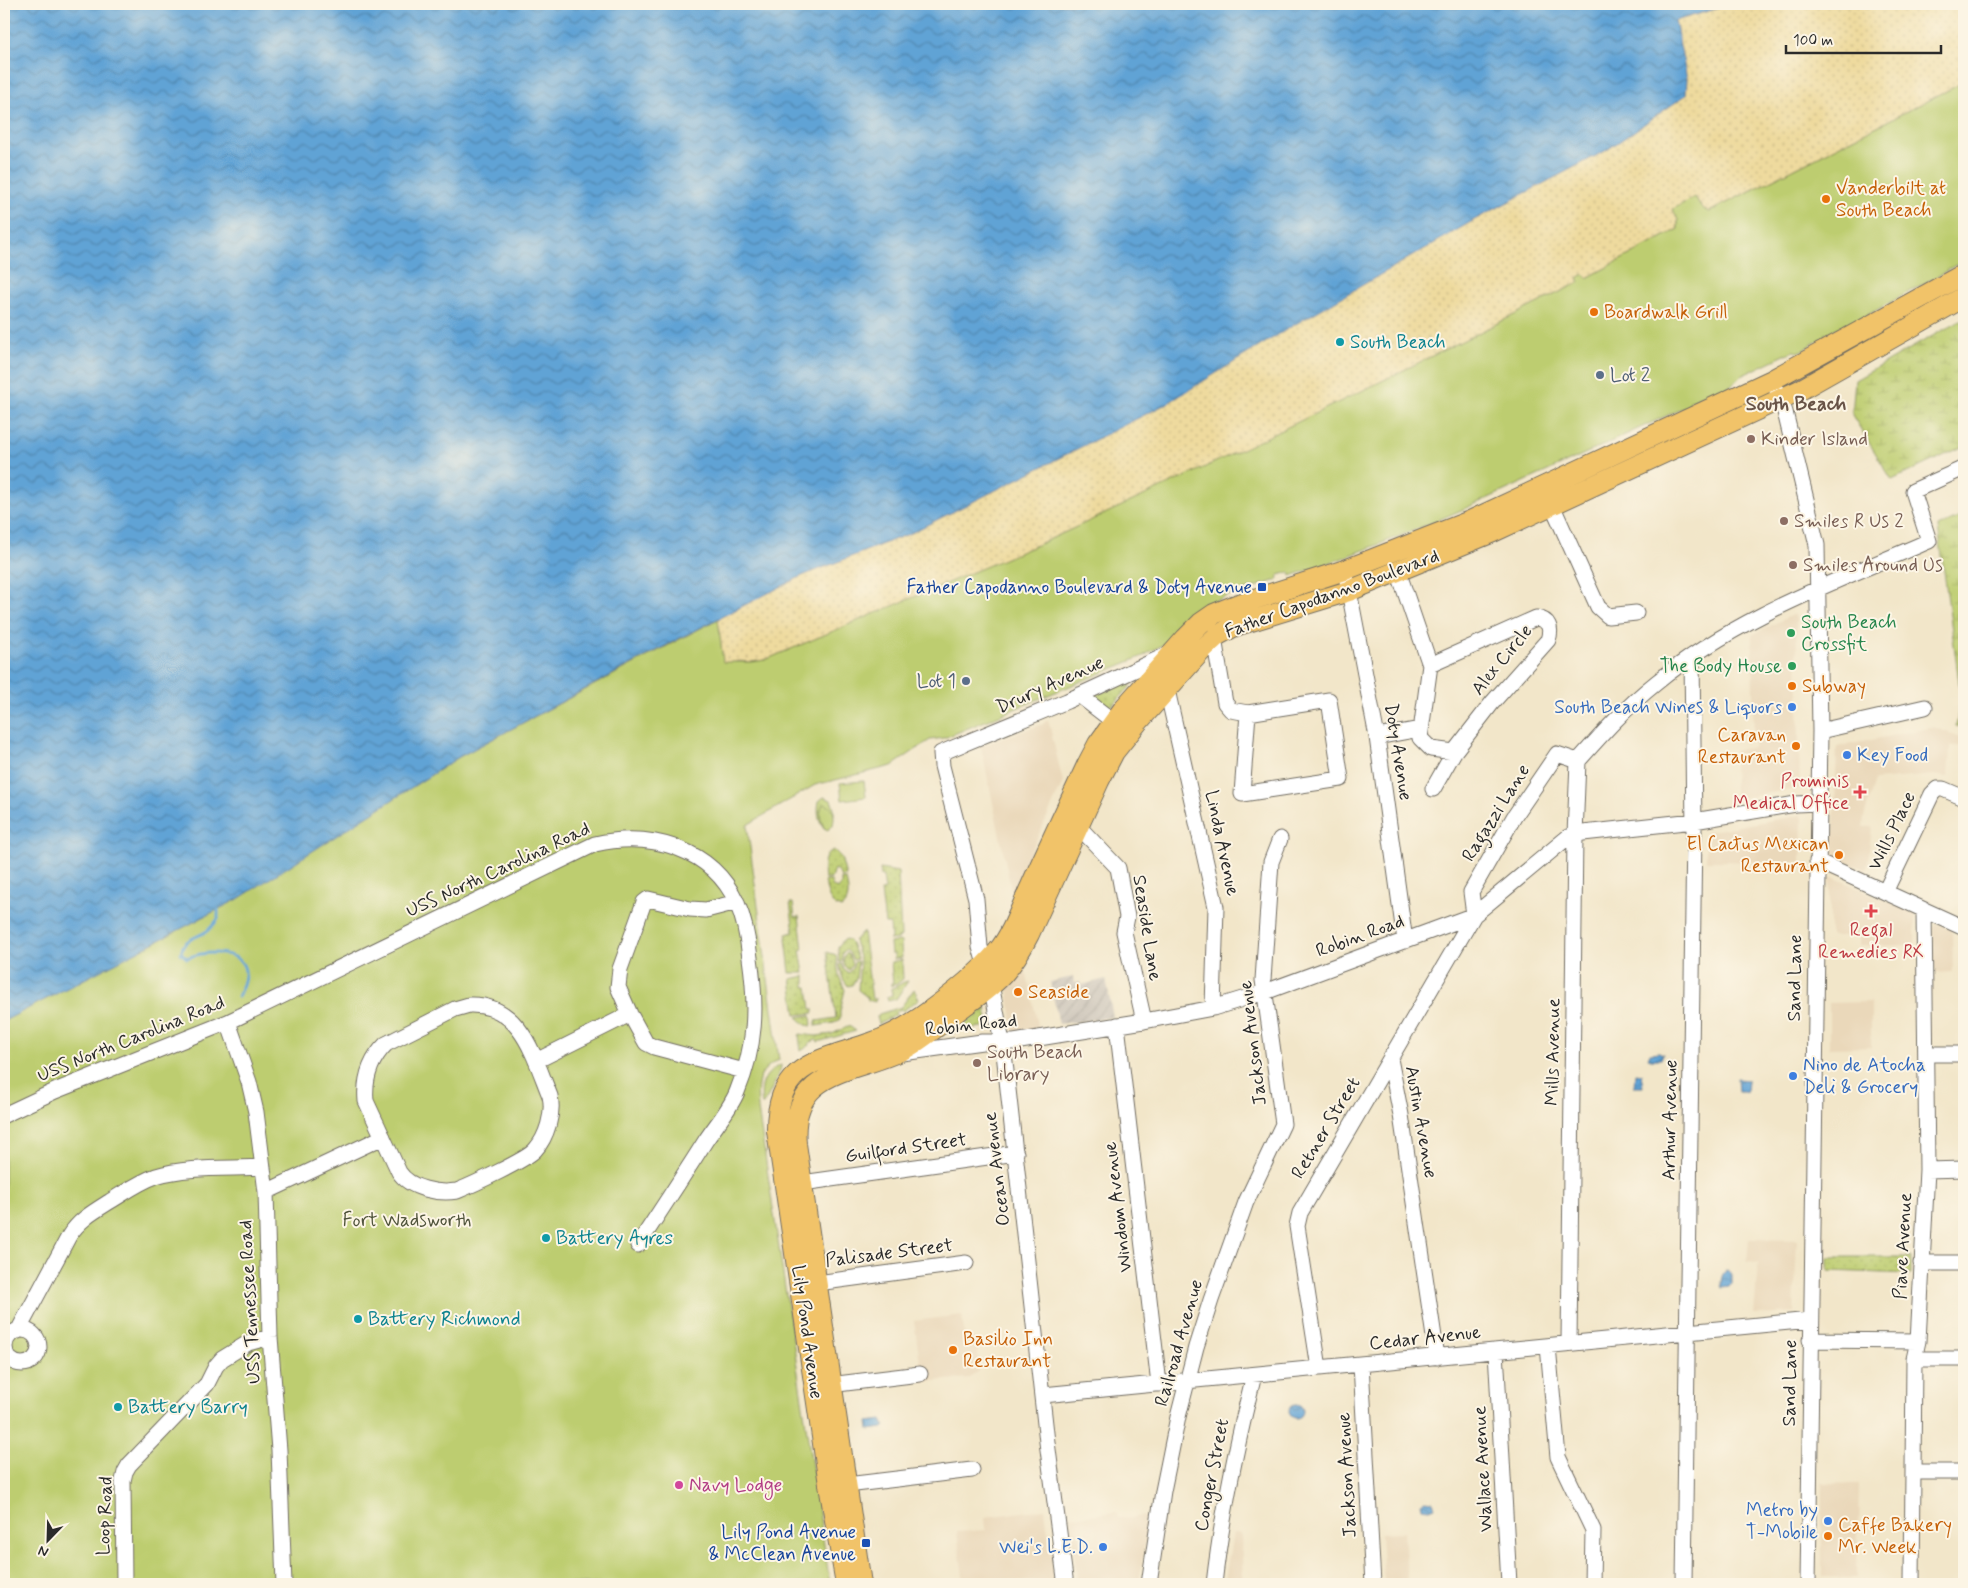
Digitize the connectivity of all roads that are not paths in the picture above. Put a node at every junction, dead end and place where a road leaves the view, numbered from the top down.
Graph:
1 (1964, 274) edge
2 (1964, 297) edge
3 (1772, 380) junction
4 (1781, 399) junction
5 (1626, 459) junction
6 (1964, 468) edge
7 (1552, 505) junction
8 (1344, 570) junction
9 (1398, 571) junction
10 (1818, 590) junction
11 (1349, 591) junction
12 (1636, 613) dead end
13 (1214, 638) junction
14 (1174, 651) junction
15 (1692, 656) junction
16 (1430, 665) junction
17 (1167, 690) junction
18 (1079, 695) junction
19 (1925, 707) dead end
20 (1248, 713) junction
21 (1114, 722) junction
22 (1420, 729) junction
23 (1820, 731) junction
24 (1377, 737) junction
25 (1454, 752) junction
26 (941, 753) joint
27 (1578, 761) junction
28 (1433, 789) dead end
29 (1964, 798) edge
30 (1818, 803) junction
31 (1694, 820) junction
32 (1078, 826) junction
33 (1575, 835) junction
34 (1280, 839) dead end
35 (1817, 861) junction
36 (1885, 892) junction
37 (736, 902) junction
38 (1924, 910) junction
39 (1474, 915) junction
40 (1964, 928) edge
41 (1405, 940) junction
42 (986, 964) junction
43 (991, 984) junction
44 (1265, 992) junction
45 (1213, 1008) junction
46 (630, 1014) junction
47 (1144, 1021) junction
48 (228, 1022) junction
49 (1118, 1025) junction
50 (1002, 1042) junction
51 (1927, 1054) junction
52 (1964, 1054) edge
53 (890, 1055) junction
54 (1390, 1059) junction
55 (536, 1061) junction
56 (744, 1071) junction
57 (789, 1082) joint
58 (808, 1095) joint
59 (4, 1115) edge
60 (1282, 1124) joint
61 (383, 1137) junction
62 (1016, 1153) junction
63 (263, 1167) junction
64 (1964, 1169) edge
65 (1927, 1170) junction
66 (802, 1182) junction
67 (266, 1192) junction
68 (638, 1245) dead end
69 (966, 1263) dead end
70 (1922, 1263) junction
71 (1964, 1263) edge
72 (817, 1283) junction
73 (1810, 1320) junction
74 (18, 1331) dead end
75 (1687, 1332) junction
76 (270, 1337) junction
77 (1810, 1340) junction
78 (1918, 1341) junction
79 (1570, 1344) junction
80 (1548, 1346) junction
81 (1496, 1351) junction
82 (1437, 1356) junction
83 (1914, 1359) junction
84 (1964, 1359) edge
85 (1361, 1364) junction
86 (1319, 1368) junction
87 (920, 1374) dead end
88 (1254, 1374) junction
89 (1188, 1381) junction
90 (1159, 1384) junction
91 (823, 1386) junction
92 (1042, 1395) junction
93 (972, 1470) dead end
94 (1913, 1472) junction
95 (1964, 1472) edge
96 (847, 1485) junction
97 (124, 1584) edge
98 (284, 1584) edge
99 (846, 1584) edge
100 (861, 1584) edge
101 (1063, 1584) edge
102 (1150, 1584) edge
103 (1214, 1584) edge
104 (1374, 1584) edge
105 (1510, 1584) edge
106 (1592, 1584) edge
107 (1684, 1584) edge
108 (1808, 1584) edge
109 (1912, 1584) edge

1 - 3 main road, Father Capodanno Boulevard
2 - 4 main road, Father Capodanno Boulevard
3 - 4 street, Sand Lane
3 - 5 main road, Father Capodanno Boulevard
4 - 5 main road, Father Capodanno Boulevard
4 - 10 street, Sand Lane
5 - 7 main road, Father Capodanno Boulevard
5 - 8 main road, Father Capodanno Boulevard
6 - 10 street
7 - 9 main road, Father Capodanno Boulevard
7 - 12 street
8 - 11 street, Doty Avenue
8 - 14 main road, Father Capodanno Boulevard
9 - 11 main road, Father Capodanno Boulevard
9 - 16 street
10 - 15 street
10 - 23 street, Sand Lane
11 - 13 main road, Father Capodanno Boulevard
11 - 24 street, Doty Avenue
13 - 17 main road, Father Capodanno Boulevard
13 - 20 street
14 - 18 street, Drury Avenue
14 - 21 main road, Father Capodanno Boulevard
15 - 27 street
15 - 31 street, Arthur Avenue
16 - 22 street
16 - 25 street, Alex Circle
17 - 32 main road, Father Capodanno Boulevard
17 - 45 street, Linda Avenue
18 - 21 street
18 - 26 street, Drury Avenue
19 - 23 street
20 - 20 street
21 - 42 main road, Father Capodanno Boulevard
22 - 24 street
22 - 25 street
23 - 30 street, Sand Lane
24 - 41 street, Doty Avenue
25 - 28 street, Alex Circle
26 - 42 street, Ocean Avenue
27 - 33 street, Mills Avenue
27 - 39 street, Ragazzi Lane
29 - 36 street, Wills Place
30 - 31 street, Robin Road
30 - 35 street, Sand Lane
31 - 33 street, Robin Road
31 - 75 street, Arthur Avenue
32 - 43 main road, Father Capodanno Boulevard
32 - 47 street, Seaside Lane
33 - 39 street, Robin Road
33 - 79 street, Mills Avenue
34 - 44 street, Jackson Avenue
35 - 36 street
35 - 73 street, Sand Lane
36 - 38 street
37 - 46 street
37 - 48 street, USS North Carolina Road
37 - 56 street, USS North Carolina Road
38 - 40 street
38 - 51 street, Piave Avenue
39 - 41 street, Robin Road
39 - 54 street, Austin Avenue
41 - 44 street, Robin Road
42 - 43 street, Ocean Avenue
42 - 57 main road, Father Capodanno Boulevard
43 - 50 street, Ocean Avenue
43 - 53 main road, Father Capodanno Boulevard
44 - 45 street, Robin Road
44 - 60 street, Jackson Avenue
45 - 47 street, Robin Road
46 - 55 street
46 - 56 street
47 - 49 street, Robin Road
48 - 59 street, USS North Carolina Road
48 - 63 street, USS Tennessee Road
49 - 50 street, Robin Road
49 - 90 street, Windom Avenue
50 - 53 street, Robin Road
50 - 62 street, Ocean Avenue
51 - 52 street
51 - 65 street, Piave Avenue
53 - 58 main road, Father Capodanno Boulevard
54 - 82 street, Austin Avenue
54 - 86 street, Retner Street
55 - 61 street
55 - 61 street
56 - 68 street, USS North Carolina Road
57 - 91 main road, Lily Pond Avenue
58 - 66 main road, Lily Pond Avenue
60 - 89 street, Railroad Avenue
61 - 67 street
62 - 66 street, Guilford Street
62 - 92 street, Ocean Avenue
63 - 67 street, USS Tennessee Road
63 - 74 street
64 - 65 street
65 - 70 street, Piave Avenue
66 - 72 main road, Lily Pond Avenue
67 - 76 street, USS Tennessee Road
69 - 72 street, Palisade Street
70 - 71 street
70 - 78 street, Piave Avenue
72 - 91 main road, Lily Pond Avenue
73 - 75 street, Cedar Avenue
73 - 77 street, Sand Lane
75 - 79 street, Cedar Avenue
75 - 107 street, Arthur Avenue
76 - 97 street, Loop Road
76 - 98 street, USS Tennessee Road
77 - 78 street
77 - 108 street, Sand Lane
78 - 83 street, Piave Avenue
79 - 80 street, Cedar Avenue
80 - 81 street, Cedar Avenue
80 - 106 street
81 - 82 street, Cedar Avenue
81 - 105 street, Wallace Avenue
82 - 85 street, Cedar Avenue
83 - 84 street
83 - 94 street, Piave Avenue
85 - 86 street, Cedar Avenue
85 - 104 street, Jackson Avenue
86 - 88 street, Cedar Avenue
87 - 91 street
88 - 89 street, Cedar Avenue
88 - 103 street, Conger Street
89 - 90 street, Cedar Avenue
89 - 102 street, Railroad Avenue
90 - 92 street, Cedar Avenue
91 - 96 main road, Lily Pond Avenue
91 - 99 main road, Lily Pond Avenue
92 - 101 street, Ocean Avenue
93 - 96 street
94 - 95 street
94 - 109 street, Piave Avenue
96 - 100 main road, Lily Pond Avenue

